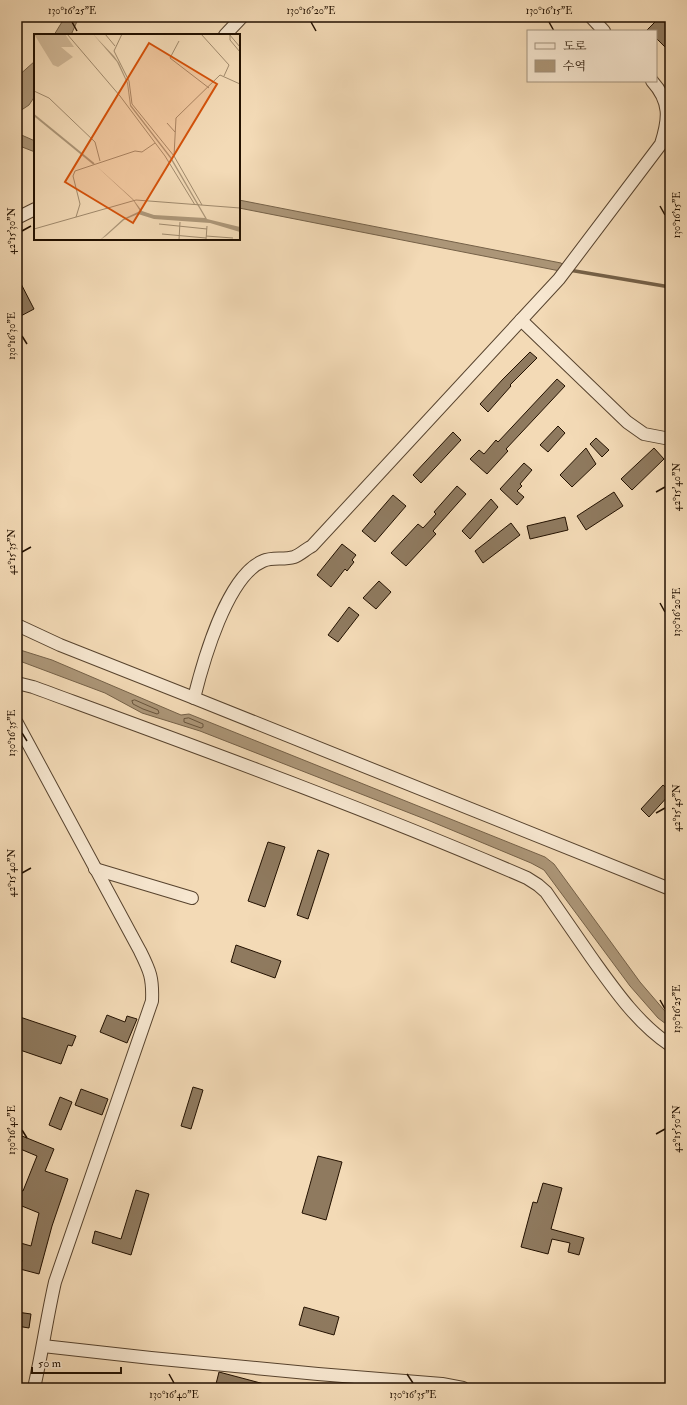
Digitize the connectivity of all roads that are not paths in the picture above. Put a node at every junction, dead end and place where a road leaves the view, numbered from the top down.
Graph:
1 (242, 17) edge
2 (590, 17) edge
3 (603, 30) edge
4 (226, 34) edge
5 (653, 82) edge
6 (34, 210) edge
7 (17, 218) edge
8 (521, 320) junction
9 (670, 439) edge
10 (17, 625) edge
11 (17, 683) edge
12 (194, 698) junction
13 (17, 723) edge
14 (95, 869) junction
15 (670, 889) edge
16 (192, 898) dead end
17 (670, 1045) edge
18 (43, 1346) junction
19 (34, 1388) edge
20 (463, 1388) edge

1 - 4 street
2 - 3 street
5 - 8 street
6 - 7 street
8 - 9 street
8 - 12 street
10 - 12 street
11 - 17 street
12 - 15 street
13 - 14 street
14 - 16 street
14 - 18 street
18 - 19 street
18 - 20 street

